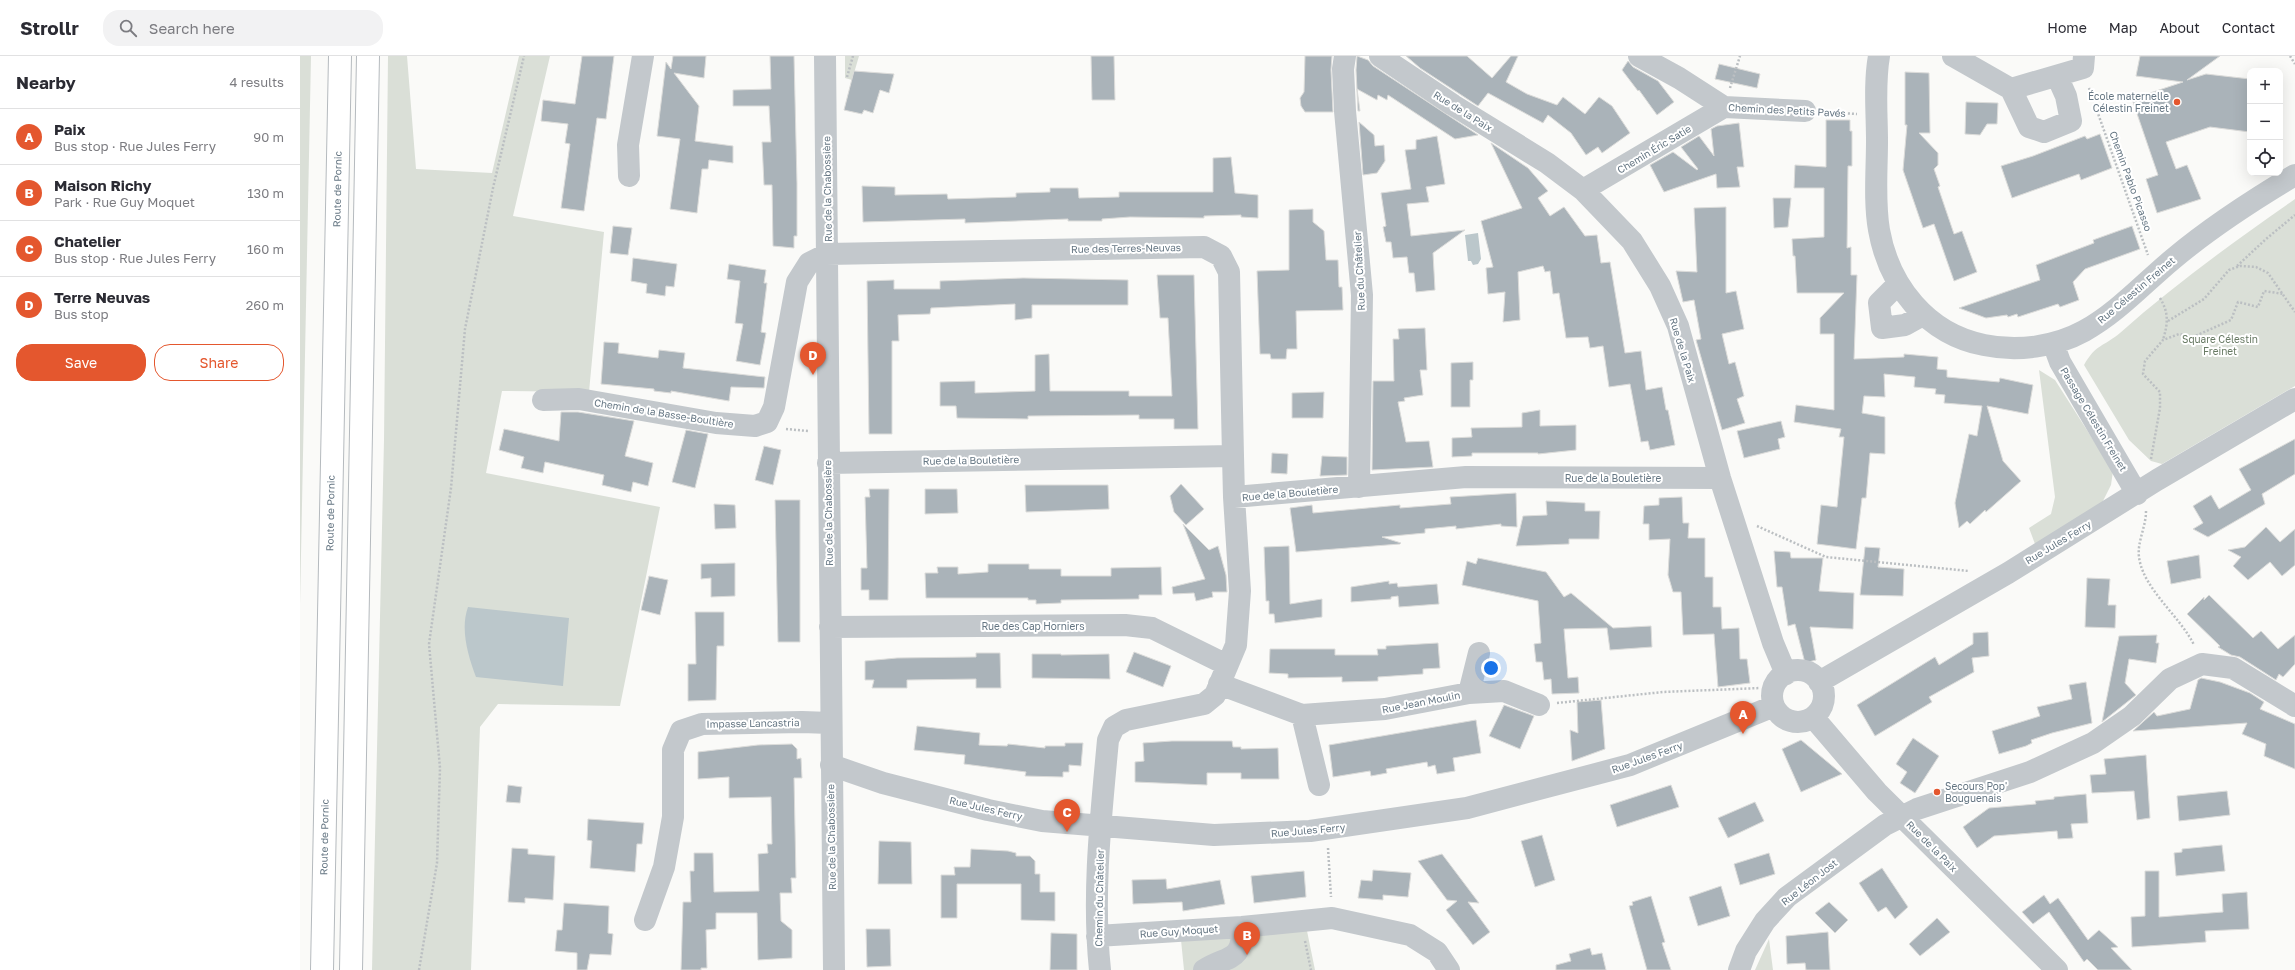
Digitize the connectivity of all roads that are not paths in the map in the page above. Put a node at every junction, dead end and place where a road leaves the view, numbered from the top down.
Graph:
1 (340, 56) edge
2 (368, 56) edge
3 (643, 56) edge
4 (825, 56) edge
5 (1345, 56) edge
6 (1380, 56) edge
7 (1639, 56) edge
8 (1879, 56) edge
9 (1953, 56) edge
10 (2083, 62) edge
11 (2057, 76) junction
12 (2011, 89) junction
13 (1724, 107) junction
14 (1805, 112) road end
15 (2295, 174) edge
16 (629, 176) dead end
17 (1583, 190) junction
18 (828, 254) junction
19 (1898, 284) junction
20 (1923, 314) junction
21 (2053, 343) junction
22 (2295, 399) edge
23 (543, 400) dead end
24 (1233, 456) junction
25 (828, 463) junction
26 (1720, 478) junction
27 (1359, 487) junction
28 (1234, 497) junction
29 (2142, 501) junction
30 (830, 627) junction
31 (1479, 653) dead end
32 (1223, 674) junction
33 (1819, 682) junction
34 (1778, 689) junction
35 (1469, 692) junction
36 (1539, 705) road end
37 (2295, 706) edge
38 (1302, 714) junction
39 (1813, 717) junction
40 (830, 723) junction
41 (831, 765) junction
42 (1319, 786) dead end
43 (1902, 816) junction
44 (1100, 826) junction
45 (645, 920) dead end
46 (1242, 927) junction
47 (1097, 936) junction
48 (322, 970) edge
49 (351, 970) edge
50 (834, 970) edge
51 (1100, 970) edge
52 (1204, 970) edge
53 (1449, 970) edge
54 (1739, 970) edge
55 (2057, 970) edge

1 - 48 main road, Route de Pornic
2 - 49 main road
3 - 16 street
4 - 18 street, Rue de la Chabossière
5 - 27 street, Rue du Châtelier
6 - 17 street, Rue de la Paix
7 - 13 street, Chemin des Petits Pavés
8 - 19 street, Rue Célestin Freinet
9 - 12 street
10 - 11 street
11 - 12 street
11 - 12 street
13 - 14 street, Chemin des Petits Pavés
13 - 17 street, Chemin Éric Satie
15 - 21 street, Rue Célestin Freinet
17 - 26 street, Rue de la Paix
18 - 23 street, Chemin de la Basse-Boultière
18 - 24 street, Rue des Terres-Neuvas
18 - 25 street, Rue de la Chabossière
19 - 20 street, Rue Célestin Freinet
19 - 20 street
20 - 21 street, Rue Célestin Freinet
21 - 29 street, Passage Célestin Freinet
22 - 29 street, Rue Jules Ferry
24 - 25 street, Rue de la Bouletière
24 - 28 street, Rue de la Bouletière
25 - 30 street, Rue de la Chabossière
26 - 27 street, Rue de la Bouletière
26 - 34 street, Rue de la Paix
27 - 28 street, Rue de la Bouletière
28 - 32 street, Chemin du Châtelier
29 - 33 street, Rue Jules Ferry
30 - 32 street, Rue des Cap Horniers
30 - 40 street, Rue de la Chabossière
31 - 35 street, Rue Jean Moulin
32 - 38 street, Rue Jean Moulin
32 - 44 street, Chemin du Châtelier
33 - 34 street
33 - 39 street
34 - 39 street
34 - 44 street, Rue Jules Ferry
35 - 36 street, Rue Jean Moulin
35 - 38 street, Rue Jean Moulin
37 - 43 street, Rue Léon Jost
38 - 42 street
39 - 43 street, Rue de la Paix
40 - 41 street, Rue de la Chabossière
40 - 45 street, Impasse Lancastria
41 - 44 street, Rue Jules Ferry
41 - 50 street, Rue de la Chabossière
43 - 54 street, Rue Léon Jost
43 - 55 street, Rue de la Paix
44 - 47 street, Chemin du Châtelier
46 - 47 street, Rue Guy Moquet
46 - 52 street
46 - 53 street, Rue Guy Moquet
47 - 51 street, Chemin du Châtelier

